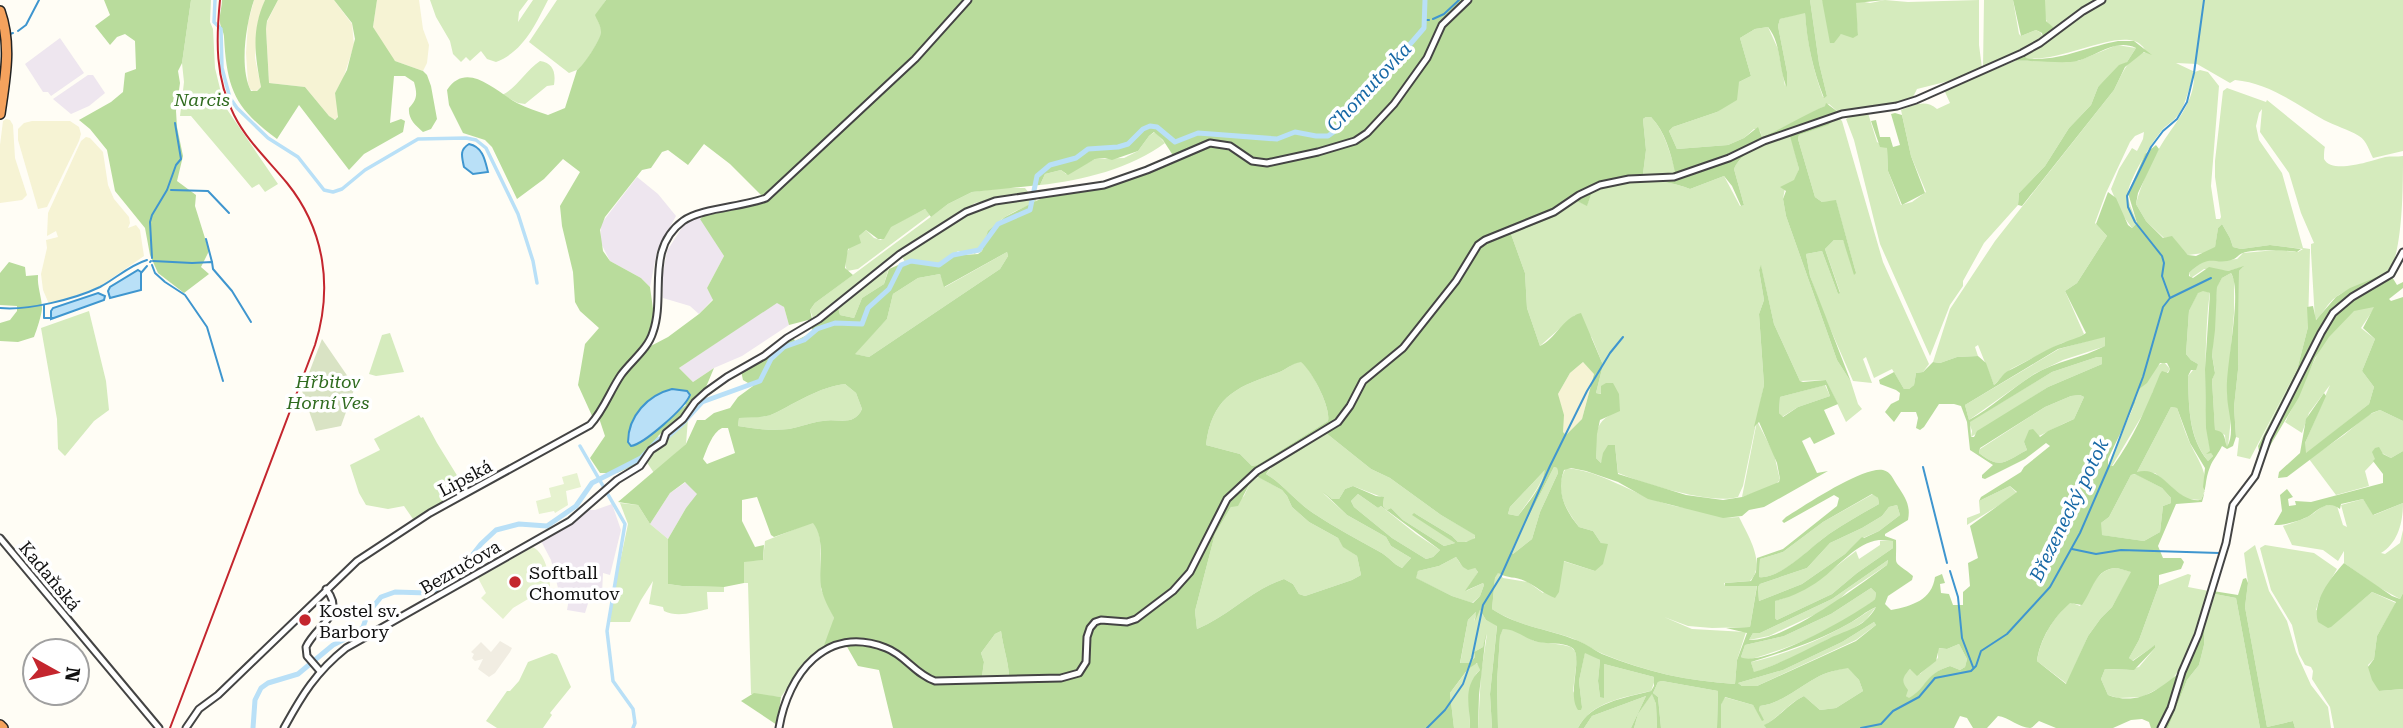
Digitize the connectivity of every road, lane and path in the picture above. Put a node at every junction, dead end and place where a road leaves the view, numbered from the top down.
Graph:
1 (968, 0) edge
2 (1468, 0) edge
3 (2102, 0) edge
4 (0, 11) edge
5 (0, 28) edge
6 (5, 58) junction
7 (0, 72) edge
8 (0, 114) edge
9 (2403, 252) edge
10 (0, 538) edge
11 (326, 589) junction
12 (320, 671) junction
13 (159, 728) edge
14 (185, 728) edge
15 (284, 728) edge
16 (779, 728) edge
17 (2161, 728) edge

1 - 11 street, Lipská
2 - 12 street, Bezručova
3 - 16 street
4 - 6 highway
5 - 6 highway
6 - 7 highway
6 - 8 highway
9 - 17 street
10 - 13 street, Kadaňská
11 - 12 street
11 - 14 street, Lipská
12 - 15 street, Bezručova

